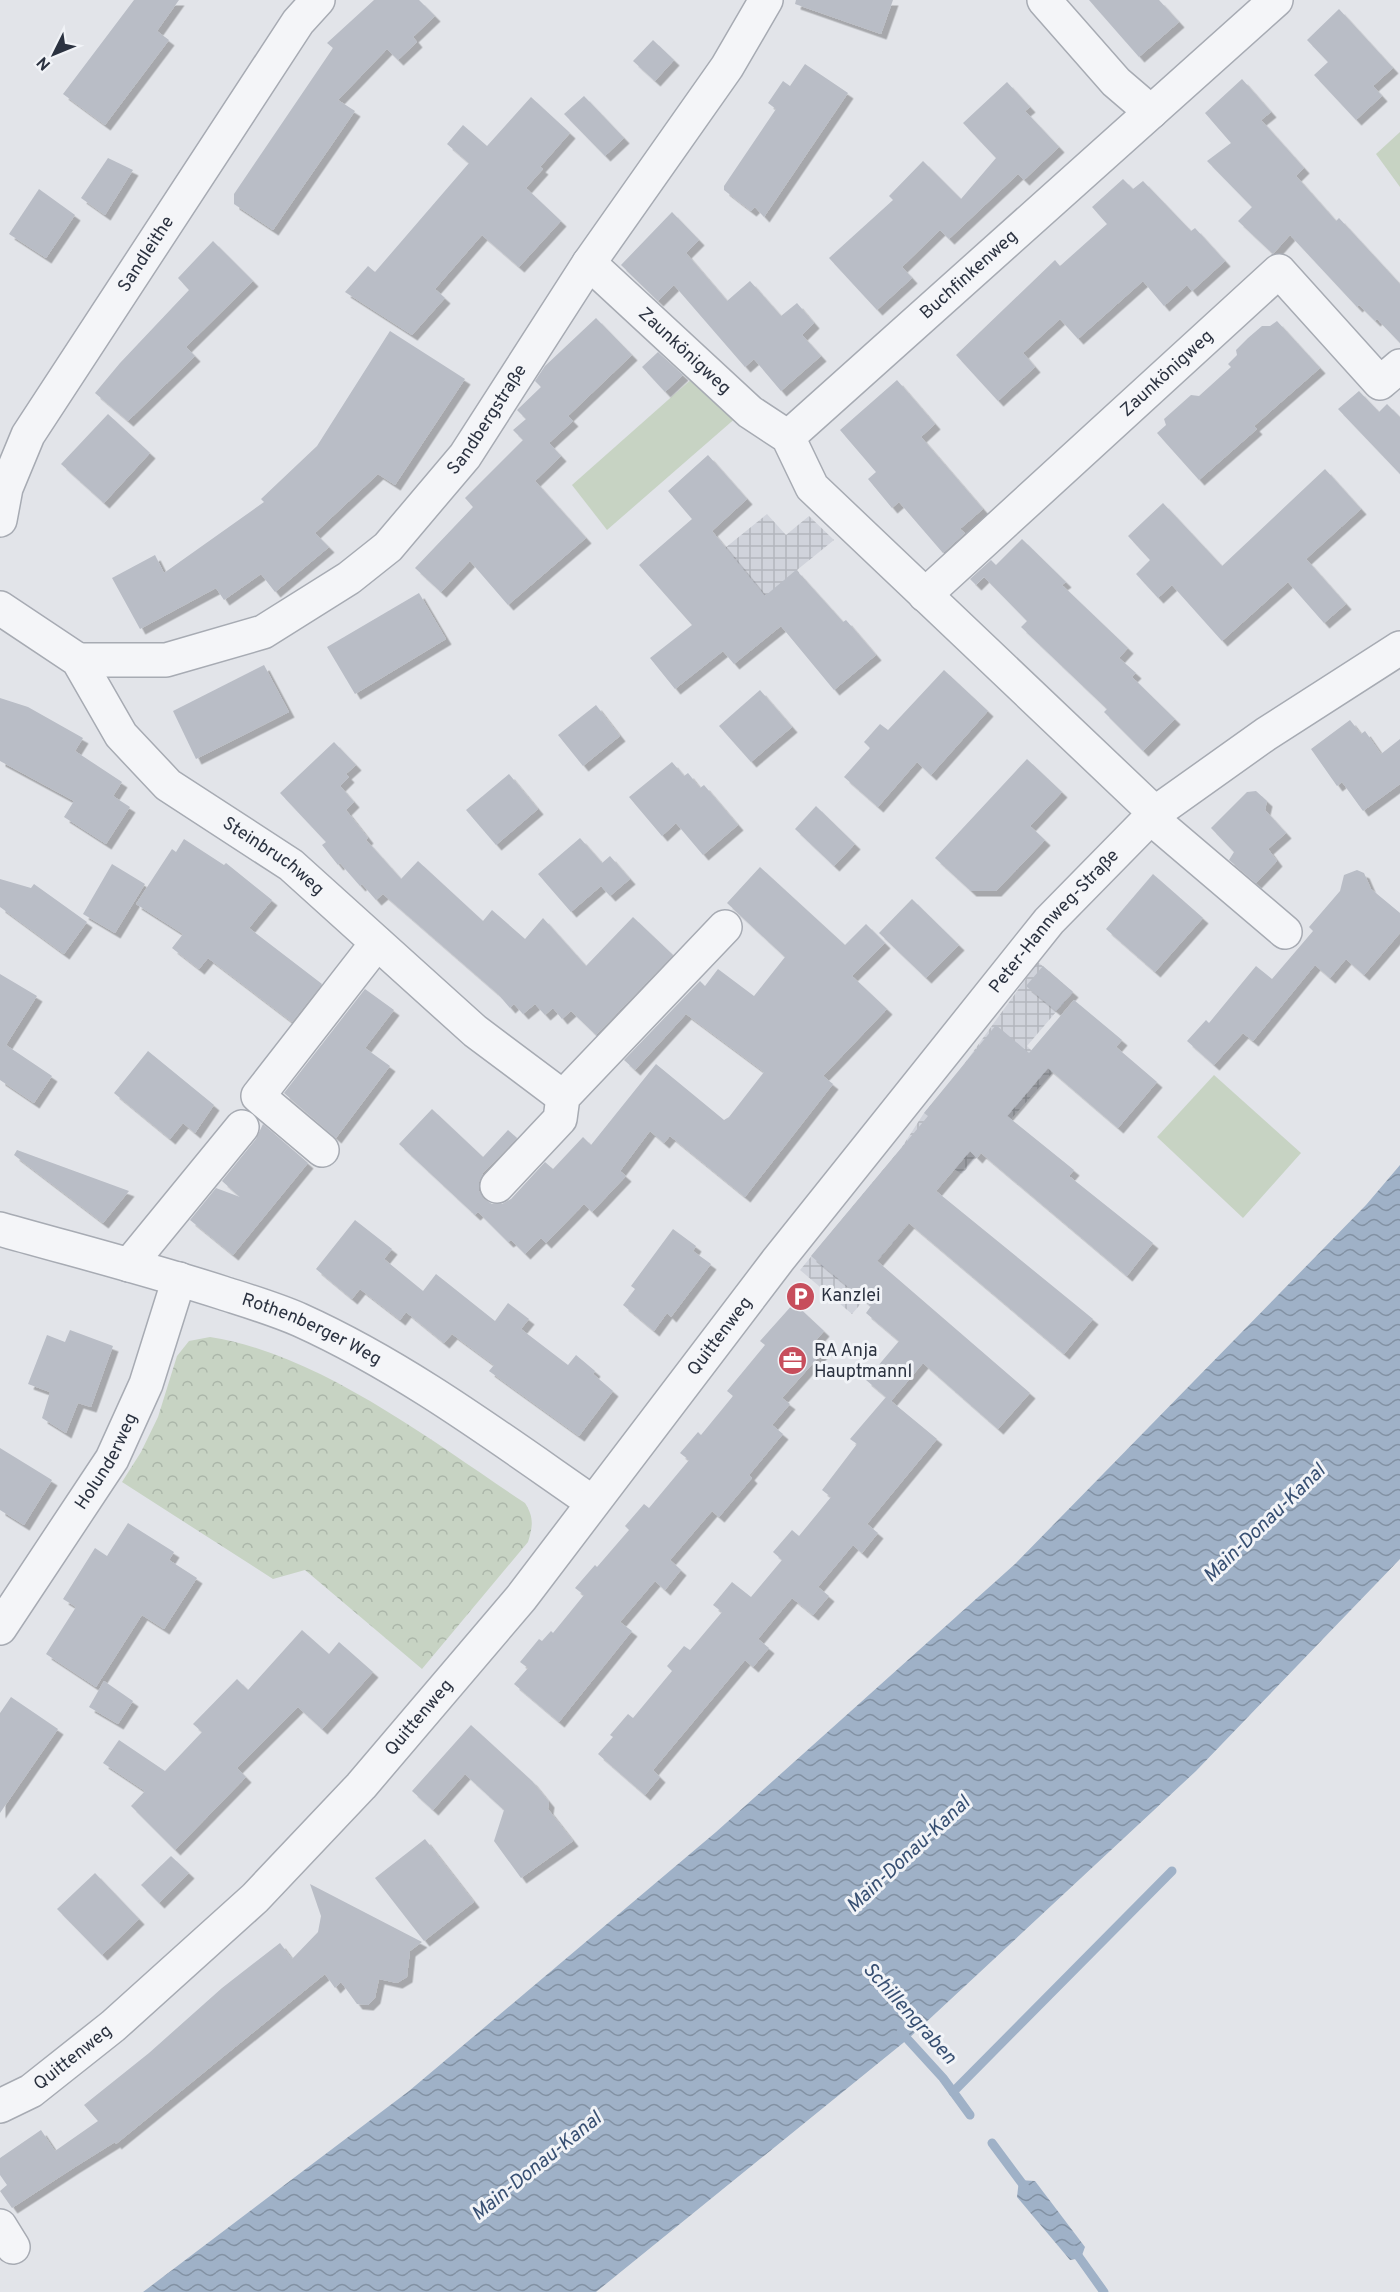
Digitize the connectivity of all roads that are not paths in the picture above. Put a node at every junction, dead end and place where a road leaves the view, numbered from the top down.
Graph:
1 (318, 0) edge
2 (766, 0) edge
3 (1044, 0) edge
4 (1276, 0) edge
5 (1151, 112) junction
6 (589, 263) junction
7 (1400, 366) edge
8 (788, 437) junction
9 (3, 483) edge
10 (0, 520) edge
11 (925, 595) junction
12 (0, 608) edge
13 (1400, 648) edge
14 (78, 660) junction
15 (1153, 816) junction
16 (725, 927) dead end
17 (1285, 932) dead end
18 (377, 943) junction
19 (563, 1097) junction
20 (242, 1127) dead end
21 (322, 1150) dead end
22 (497, 1186) dead end
23 (0, 1229) edge
24 (129, 1265) junction
25 (774, 1266) joint
26 (179, 1279) junction
27 (592, 1502) junction
28 (0, 1628) edge
29 (0, 2106) edge

1 - 9 street, Sandleithe
2 - 6 street, Sandbergstraße
3 - 5 street
4 - 5 street, Buchfinkenweg
5 - 8 street, Buchfinkenweg
6 - 8 street, Zaunkönigweg
6 - 14 street, Sandbergstraße
7 - 11 street, Zaunkönigweg
8 - 11 street
9 - 10 street, Sandleithe
11 - 15 street
12 - 14 street, Steinbruchweg
13 - 15 street, Peter-Hannweg-Straße
14 - 18 street, Steinbruchweg
15 - 17 street
15 - 25 street, Peter-Hannweg-Straße
16 - 19 street
18 - 19 street, Steinbruchweg
18 - 21 street
19 - 22 street
20 - 24 street
23 - 24 street, Rothenberger Weg
24 - 26 street, Rothenberger Weg
25 - 27 street, Quittenweg
26 - 27 street, Rothenberger Weg
26 - 28 street, Holunderweg
27 - 29 street, Quittenweg

